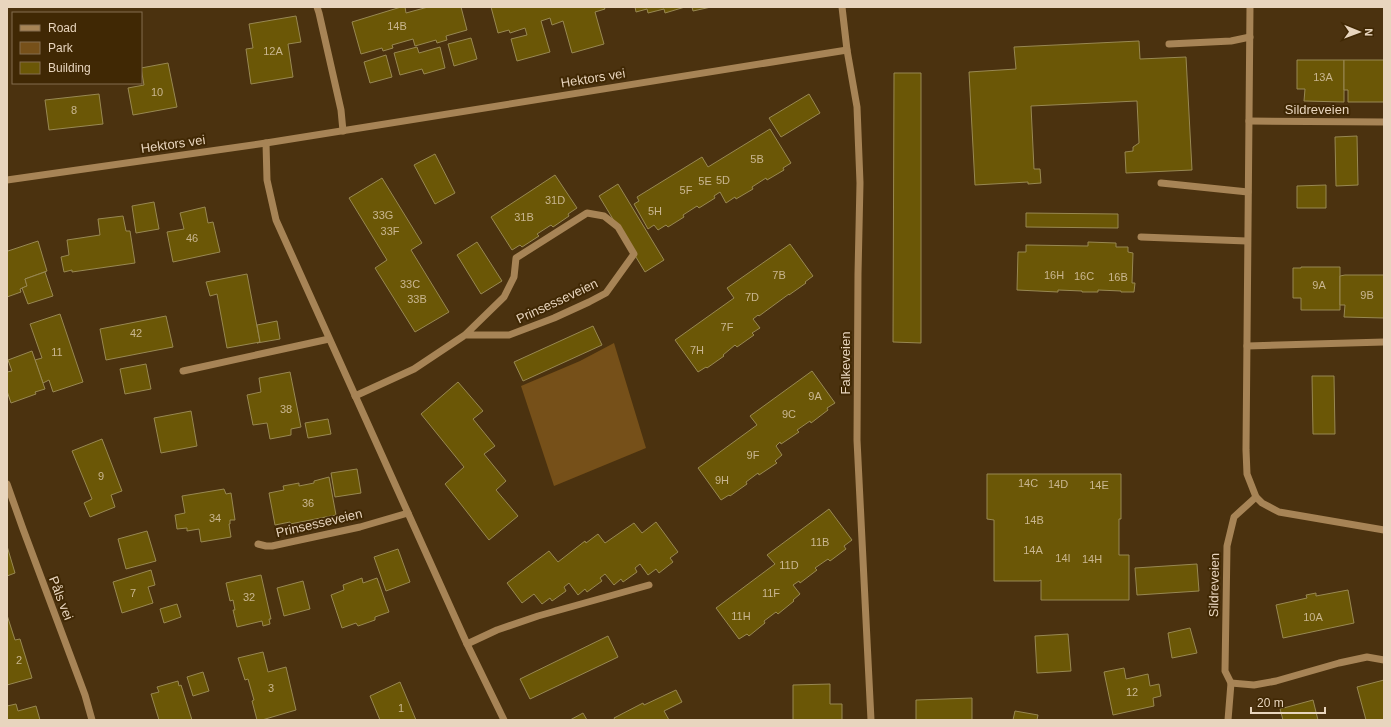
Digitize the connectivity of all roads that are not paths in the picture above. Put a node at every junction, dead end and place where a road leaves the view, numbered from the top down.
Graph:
1 (317, 7) edge
2 (842, 7) edge
3 (1250, 7) edge
4 (1250, 37) junction
5 (1168, 44) dead end
6 (847, 50) junction
7 (1249, 121) junction
8 (1384, 122) edge
9 (343, 131) junction
10 (266, 143) junction
11 (7, 180) edge
12 (1161, 183) dead end
13 (1248, 192) junction
14 (1141, 237) dead end
15 (1247, 241) junction
16 (465, 335) junction
17 (329, 339) junction
18 (1384, 342) edge
19 (1247, 346) junction
20 (183, 371) dead end
21 (355, 396) junction
22 (7, 484) edge
23 (1256, 497) junction
24 (408, 513) junction
25 (1384, 530) edge
26 (258, 544) dead end
27 (649, 585) dead end
28 (468, 644) junction
29 (1384, 660) edge
30 (1231, 683) junction
31 (92, 720) edge
32 (504, 720) edge
33 (871, 720) edge
34 (1228, 720) edge

1 - 9 street
2 - 6 street, Falkeveien
3 - 4 street
4 - 5 street
4 - 7 street
6 - 9 street, Hektors vei
6 - 33 street, Falkeveien
7 - 8 street, Sildreveien
7 - 13 street
9 - 10 street, Hektors vei
10 - 11 street, Hektors vei
10 - 17 street
12 - 13 street
13 - 15 street
14 - 15 street
15 - 19 street
16 - 16 street, Prinsesseveien
16 - 21 street, Prinsesseveien
17 - 20 street
17 - 21 street
18 - 19 street
19 - 23 street
21 - 24 street
22 - 31 street, Påls vei
23 - 25 street
23 - 30 street, Sildreveien
24 - 26 street, Prinsesseveien
24 - 28 street
27 - 28 street
28 - 32 street
29 - 30 street
30 - 34 street, Sildreveien

